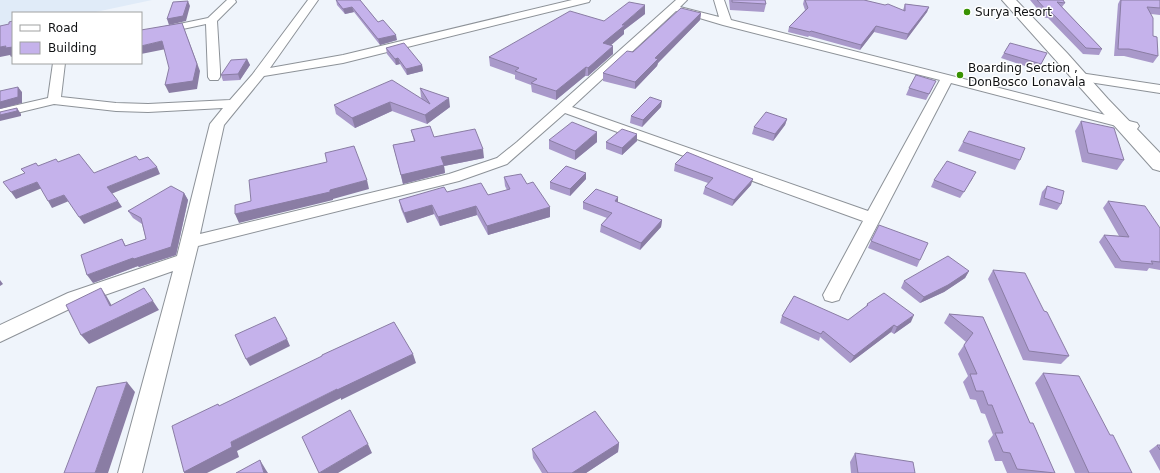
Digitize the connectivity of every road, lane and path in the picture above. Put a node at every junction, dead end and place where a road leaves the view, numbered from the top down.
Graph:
1 (313, 0) edge
2 (585, 0) edge
3 (719, 0) edge
4 (1009, 0) edge
5 (1016, 0) edge
6 (232, 2) dead end
7 (678, 4) edge
8 (212, 20) junction
9 (727, 23) junction
10 (142, 35) edge
11 (59, 64) edge
12 (260, 73) junction
13 (214, 77) dead end
14 (1084, 77) junction
15 (947, 79) junction
16 (1160, 89) edge
17 (54, 100) junction
18 (234, 104) junction
19 (563, 108) junction
20 (0, 113) edge
21 (1129, 125) junction
22 (1160, 154) edge
23 (1160, 165) edge
24 (873, 219) junction
25 (188, 251) junction
26 (832, 295) dead end
27 (0, 334) edge
28 (130, 473) edge

1 - 12 street
2 - 12 street
3 - 9 street
4 - 14 highway
5 - 14 highway
6 - 8 street
7 - 9 street
7 - 19 street
8 - 10 street
8 - 13 street
9 - 15 street
11 - 17 street
12 - 18 street
14 - 16 street
14 - 21 highway
15 - 21 street
15 - 24 street
17 - 18 street
17 - 20 street
18 - 25 street
19 - 24 street
19 - 25 street
21 - 22 highway
21 - 23 highway
24 - 26 street
25 - 27 street
25 - 28 street

